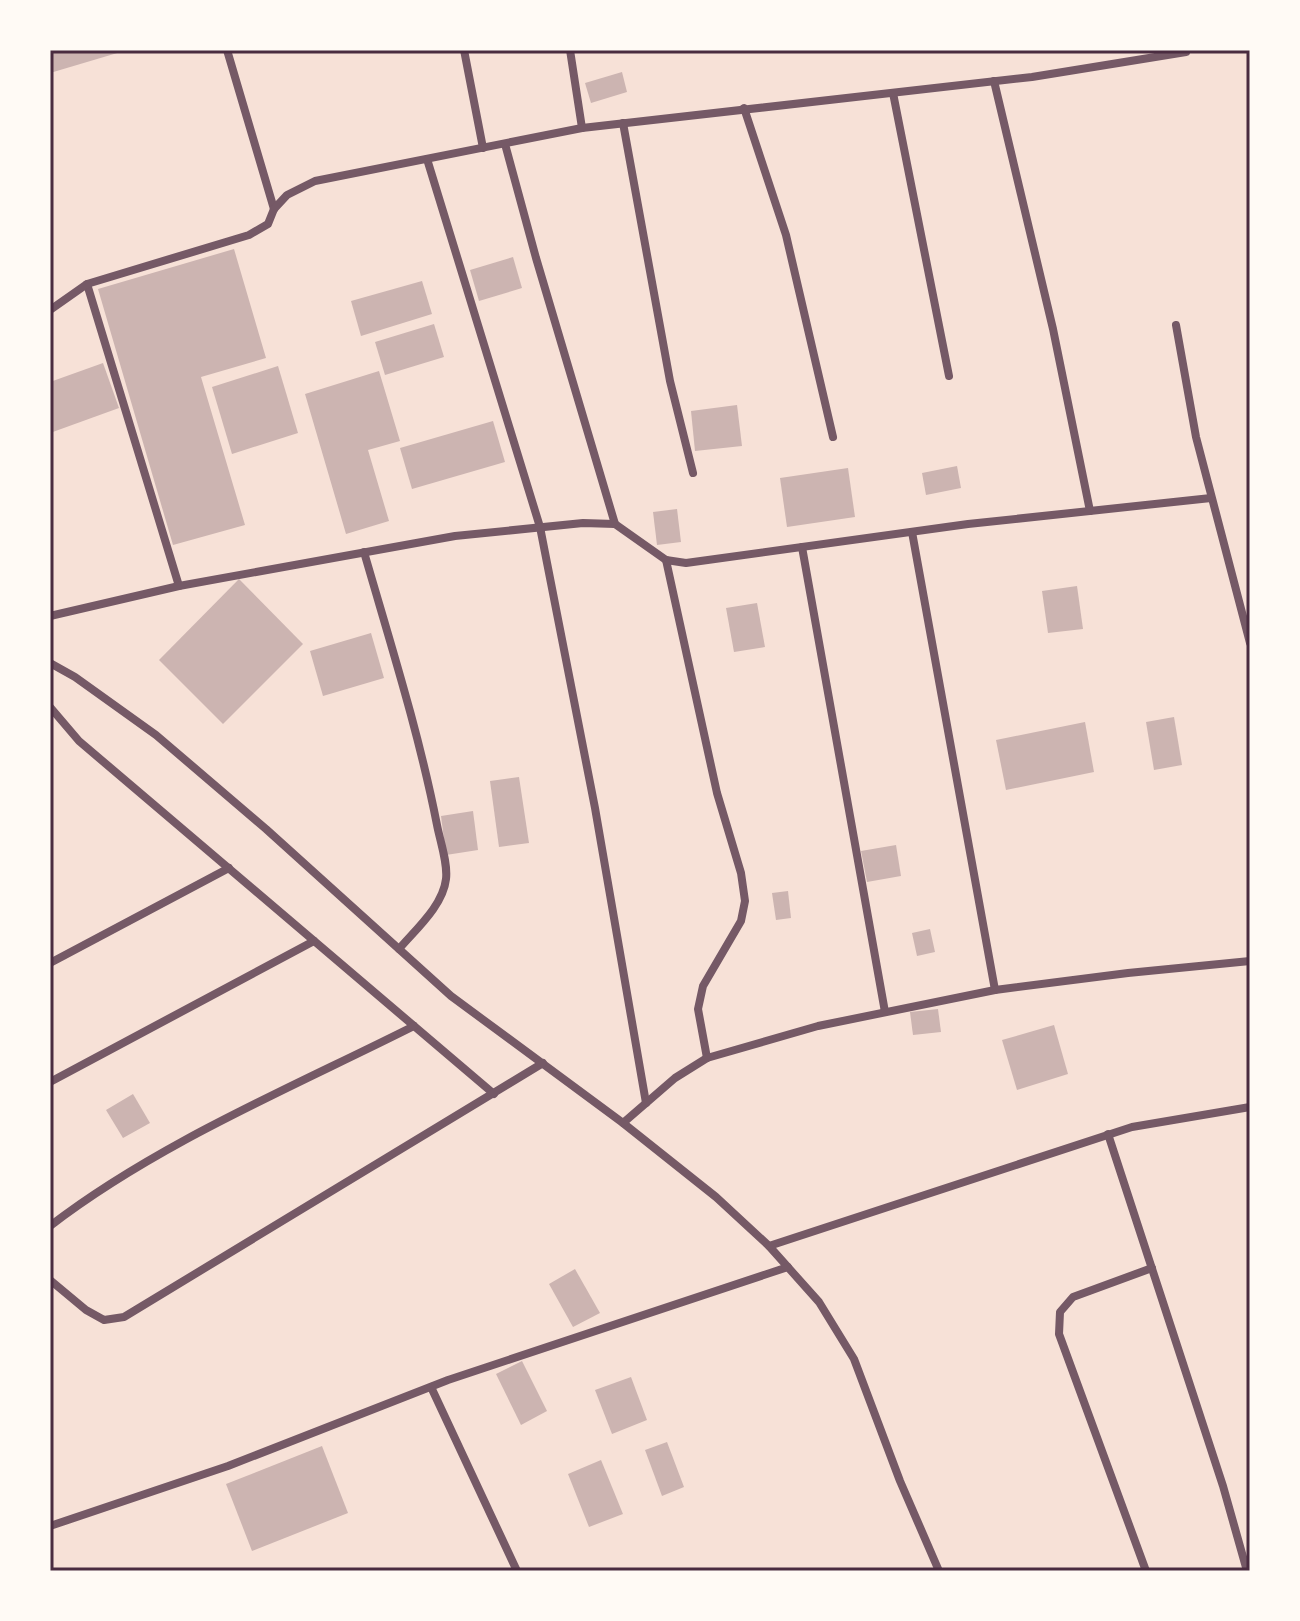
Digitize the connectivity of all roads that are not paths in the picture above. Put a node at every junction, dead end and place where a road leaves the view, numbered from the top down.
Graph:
1 (227, 50) edge
2 (464, 50) edge
3 (570, 50) edge
4 (1186, 52) edge
5 (994, 81) junction
6 (893, 93) junction
7 (744, 108) junction
8 (623, 123) junction
9 (582, 128) junction
10 (505, 144) junction
11 (483, 148) junction
12 (427, 159) junction
13 (274, 209) junction
14 (87, 284) junction
15 (50, 310) edge
16 (1176, 325) dead end
17 (949, 376) dead end
18 (833, 437) dead end
19 (693, 473) dead end
20 (1211, 498) junction
21 (1090, 511) junction
22 (615, 524) junction
23 (540, 527) junction
24 (912, 532) junction
25 (802, 547) junction
26 (364, 552) junction
27 (666, 560) junction
28 (179, 586) junction
29 (50, 616) edge
30 (1250, 643) edge
31 (50, 663) edge
32 (50, 707) edge
33 (229, 868) junction
34 (314, 941) junction
35 (399, 949) junction
36 (1250, 961) edge
37 (50, 963) edge
38 (995, 990) junction
39 (885, 1012) junction
40 (414, 1026) junction
41 (707, 1058) junction
42 (543, 1063) junction
43 (50, 1082) edge
44 (494, 1094) junction
45 (646, 1103) junction
46 (1250, 1107) edge
47 (623, 1123) junction
48 (1108, 1134) junction
49 (50, 1226) edge
50 (769, 1246) junction
51 (788, 1267) junction
52 (1152, 1268) junction
53 (50, 1280) edge
54 (431, 1387) junction
55 (50, 1526) edge
56 (517, 1571) edge
57 (939, 1571) edge
58 (1146, 1571) edge
59 (1247, 1571) edge

1 - 13 street
2 - 11 street
3 - 9 street
4 - 5 street
5 - 6 street
5 - 21 street
6 - 7 street
6 - 17 street
7 - 8 street
7 - 18 street
8 - 9 street
8 - 19 street
9 - 10 street
10 - 11 street
10 - 22 street
11 - 12 street
12 - 13 street
12 - 23 street
13 - 14 street
14 - 15 street
14 - 28 street
16 - 20 street
20 - 21 street
20 - 30 street
21 - 24 street
22 - 23 street
22 - 27 street
23 - 26 street
23 - 45 street
24 - 25 street
24 - 38 street
25 - 27 street
25 - 39 street
26 - 28 street
26 - 35 street
27 - 41 street
28 - 29 street
31 - 35 street
32 - 33 street
33 - 34 street
33 - 37 street
34 - 40 street
34 - 43 street
35 - 42 street
36 - 38 street
38 - 39 street
39 - 41 street
40 - 44 street
40 - 49 street
41 - 45 street
42 - 44 street
42 - 47 street
44 - 53 street
45 - 47 street
46 - 48 street
47 - 50 street
48 - 50 street
48 - 52 street
50 - 51 street
51 - 54 street
51 - 57 street
52 - 58 street
52 - 59 street
54 - 55 street
54 - 56 street

